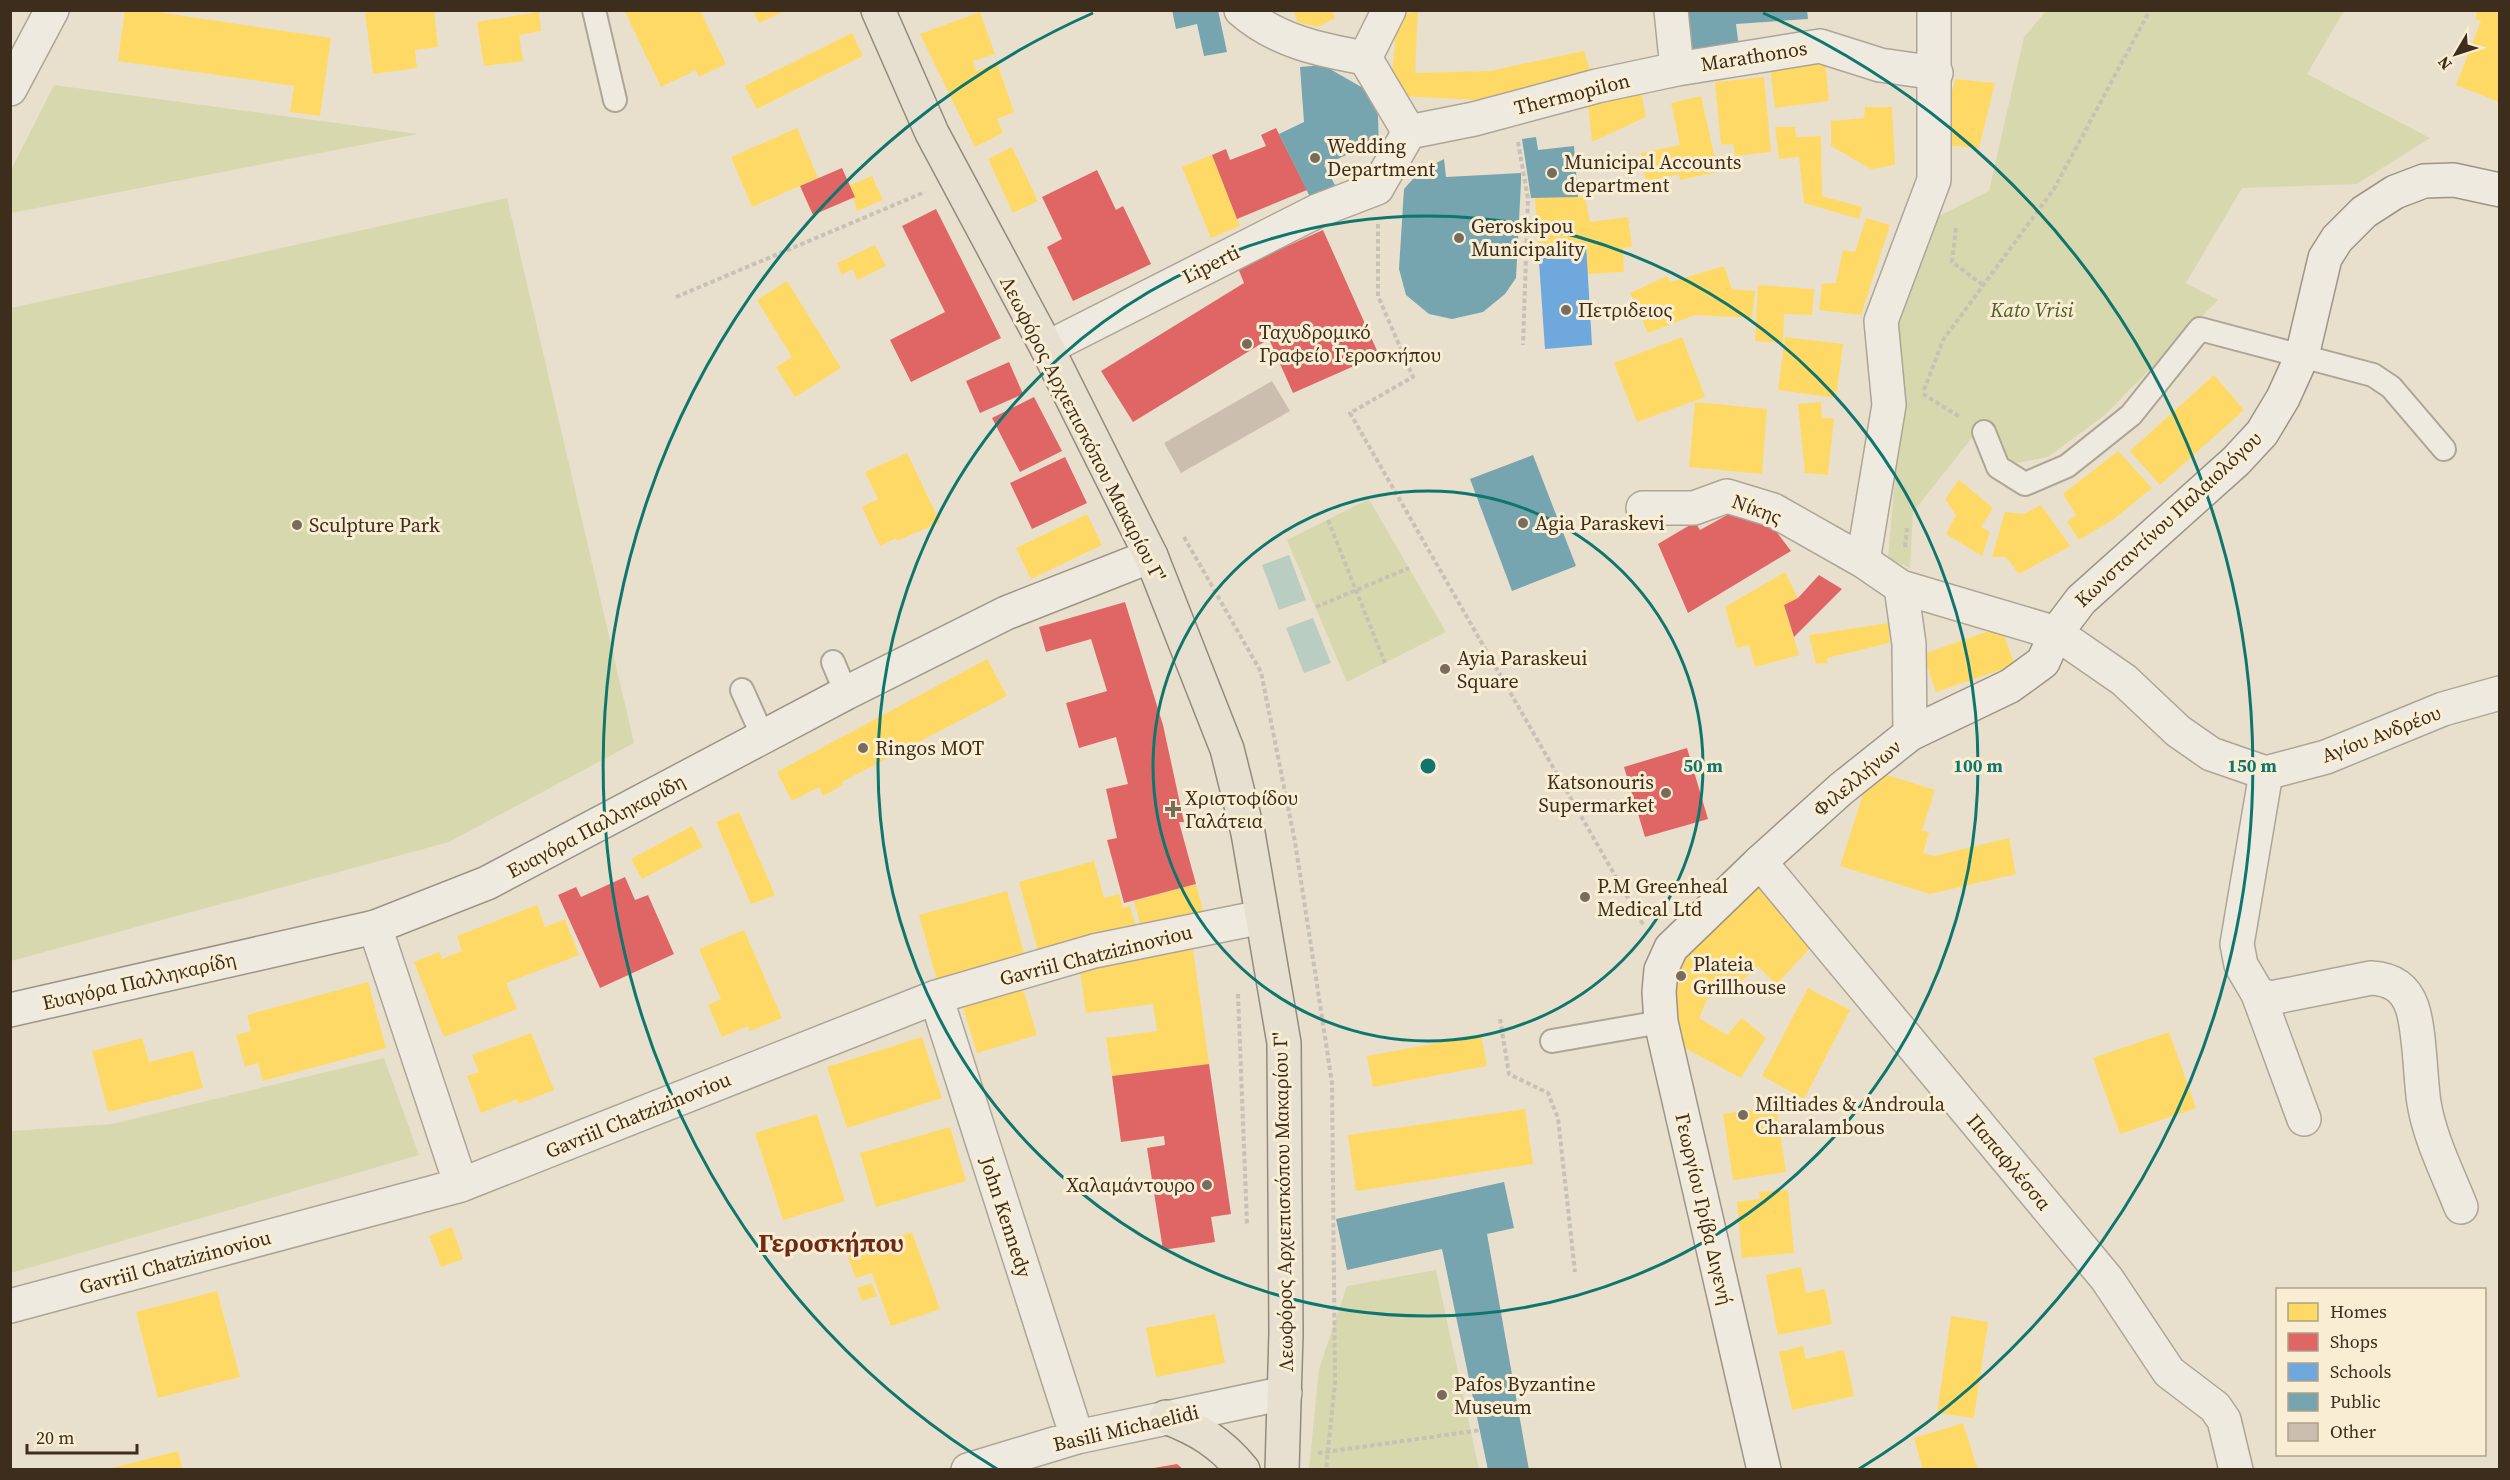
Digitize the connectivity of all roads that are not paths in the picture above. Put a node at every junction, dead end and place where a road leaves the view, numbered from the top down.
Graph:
1 (52, 10) edge
2 (594, 10) edge
3 (878, 10) edge
4 (1241, 10) edge
5 (1389, 10) edge
6 (1671, 10) edge
7 (1934, 10) edge
8 (1365, 58) junction
9 (1677, 69) junction
10 (1936, 73) junction
11 (10, 89) edge
12 (615, 100) dead end
13 (1409, 132) junction
14 (2499, 190) edge
15 (1047, 348) junction
16 (2302, 356) junction
17 (1984, 432) road end
18 (2444, 449) dead end
19 (1643, 508) dead end
20 (1151, 556) junction
21 (1863, 561) junction
22 (1901, 587) junction
23 (2056, 633) junction
24 (833, 662) dead end
25 (742, 690) dead end
26 (846, 693) junction
27 (2499, 693) edge
28 (1910, 734) junction
29 (764, 739) junction
30 (2266, 773) junction
31 (1760, 862) junction
32 (1262, 917) junction
33 (375, 927) junction
34 (1668, 955) joint
35 (2258, 994) junction
36 (936, 997) junction
37 (10, 1010) edge
38 (1662, 1022) junction
39 (1552, 1041) dead end
40 (2304, 1119) dead end
41 (461, 1185) junction
42 (2462, 1207) dead end
43 (10, 1306) edge
44 (1285, 1393) junction
45 (1166, 1418) junction
46 (1077, 1437) junction
47 (1283, 1462) edge
48 (968, 1470) edge
49 (1243, 1470) edge
50 (1764, 1470) edge
51 (2236, 1470) edge

1 - 11 street
2 - 12 lane
3 - 15 main road, Λεωφόρος Αρχιεπισκόπου Μακαρίου Γ'
4 - 8 street
5 - 8 street
6 - 9 street
7 - 10 street
8 - 13 street
9 - 10 street, Marathonos
9 - 13 street, Thermopilon
10 - 21 street
13 - 15 street, Liperti
14 - 16 street, Κωνσταντίνου Παλαιολόγου
15 - 20 main road, Λεωφόρος Αρχιεπισκόπου Μακαρίου Γ'
16 - 17 lane
16 - 18 lane
16 - 23 street, Κωνσταντίνου Παλαιολόγου
19 - 21 street, Νίκης
20 - 26 street, Ευαγόρα Παλληκαρίδη
20 - 32 main road, Λεωφόρος Αρχιεπισκόπου Μακαρίου Γ'
21 - 22 street, Νίκης
22 - 23 street, Νίκης
22 - 28 street
23 - 28 street, Φιλελλήνων
23 - 30 street
24 - 26 lane
25 - 29 lane
26 - 29 street, Ευαγόρα Παλληκαρίδη
27 - 30 street, Αγίου Ανδρέου
28 - 31 street, Φιλελλήνων
29 - 33 street, Ευαγόρα Παλληκαρίδη
30 - 35 street
31 - 34 street, Φιλελλήνων
31 - 51 street, Παπαφλέσσα
32 - 36 street, Gavriil Chatzizinoviou
32 - 44 main road, Λεωφόρος Αρχιεπισκόπου Μακαρίου Γ'
33 - 37 street, Ευαγόρα Παλληκαρίδη
33 - 41 street
34 - 38 street, Γεωργίου Γρίβα Διγενή
35 - 40 street
35 - 42 street
36 - 41 street, Gavriil Chatzizinoviou
36 - 46 street, John Kennedy
38 - 39 lane
38 - 50 street, Γεωργίου Γρίβα Διγενή
41 - 43 street, Gavriil Chatzizinoviou
44 - 45 street, Basili Michaelidi
44 - 47 main road, Λεωφόρος Αρχιεπισκόπου Μακαρίου Γ'
45 - 46 street, Basili Michaelidi
45 - 49 main road
46 - 48 street, Basili Michaelidi

